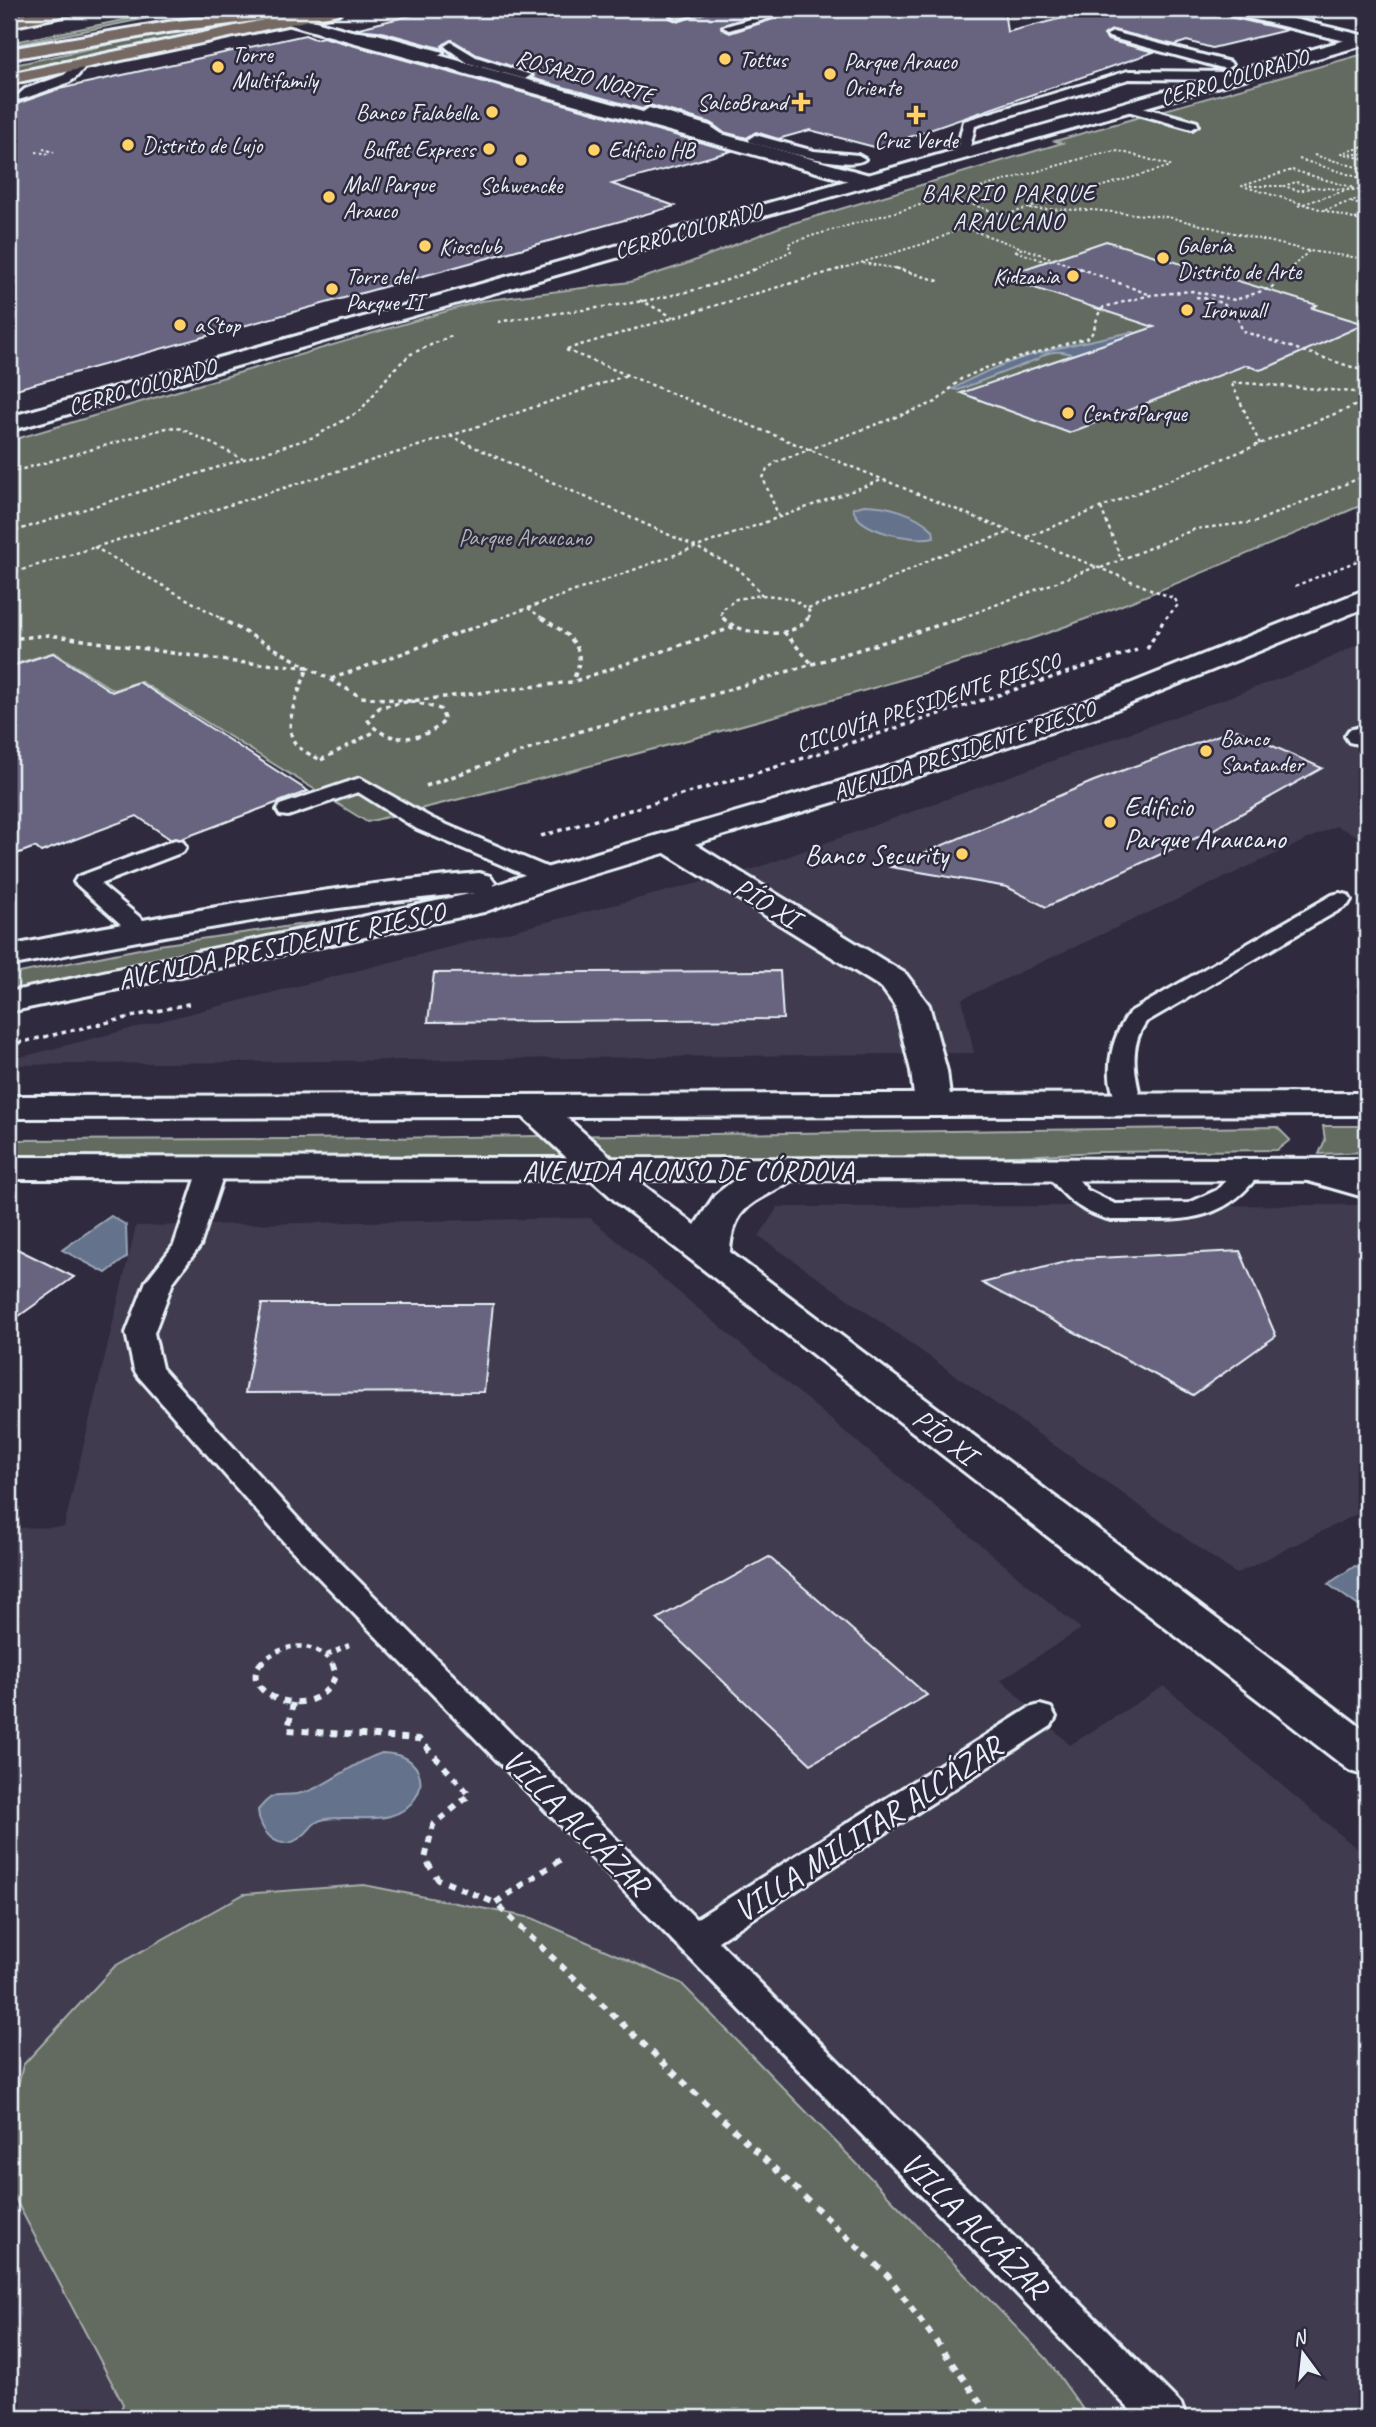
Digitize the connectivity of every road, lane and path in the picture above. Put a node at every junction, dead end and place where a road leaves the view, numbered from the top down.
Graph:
1 (73, 9) edge
2 (221, 9) edge
3 (706, 9) edge
4 (795, 9) edge
5 (1231, 9) edge
6 (325, 10) edge
7 (26, 11) edge
8 (677, 16) dead end
9 (290, 19) junction
10 (9, 22) edge
11 (86, 22) dead end
12 (729, 27) dead end
13 (340, 33) junction
14 (1113, 35) dead end
15 (9, 38) edge
16 (1365, 40) edge
17 (444, 49) junction
18 (9, 53) edge
19 (81, 64) junction
20 (1243, 74) junction
21 (525, 75) dead end
22 (9, 79) edge
23 (22, 97) dead end
24 (1128, 107) junction
25 (649, 112) dead end
26 (1192, 125) dead end
27 (755, 139) dead end
28 (726, 141) junction
29 (1367, 146) edge
30 (43, 149) dead end
31 (36, 152) dead end
32 (54, 152) dead end
33 (963, 153) junction
34 (1342, 153) junction
35 (50, 154) dead end
36 (1367, 154) edge
37 (1314, 155) dead end
38 (1298, 159) dead end
39 (1367, 160) edge
40 (862, 169) junction
41 (1292, 170) junction
42 (1367, 170) edge
43 (1367, 180) edge
44 (1296, 182) junction
45 (1242, 186) junction
46 (1284, 186) junction
47 (1312, 187) junction
48 (1354, 188) junction
49 (1367, 194) edge
50 (1350, 202) junction
51 (1304, 204) junction
52 (1298, 206) dead end
53 (1023, 210) junction
54 (1324, 210) junction
55 (1367, 210) edge
56 (1355, 219) junction
57 (1367, 223) edge
58 (964, 227) junction
59 (1023, 248) junction
60 (1310, 251) junction
61 (1367, 259) edge
62 (1046, 262) dead end
63 (862, 263) junction
64 (939, 281) dead end
65 (1151, 295) junction
66 (639, 299) junction
67 (1235, 300) junction
68 (673, 317) junction
69 (495, 323) dead end
70 (458, 333) dead end
71 (1367, 372) edge
72 (627, 375) junction
73 (1367, 393) edge
74 (1367, 401) edge
75 (9, 424) edge
76 (450, 436) junction
77 (1260, 444) junction
78 (807, 449) junction
79 (244, 460) junction
80 (9, 473) edge
81 (1367, 475) edge
82 (883, 480) junction
83 (1101, 508) junction
84 (779, 517) junction
85 (1012, 532) junction
86 (9, 533) edge
87 (1025, 538) junction
88 (94, 547) junction
89 (696, 547) junction
90 (1367, 556) edge
91 (1121, 559) junction
92 (1098, 568) junction
93 (9, 574) edge
94 (1292, 588) dead end
95 (762, 595) junction
96 (1367, 597) edge
97 (528, 608) junction
98 (808, 608) junction
99 (734, 627) junction
100 (783, 632) junction
101 (9, 639) edge
102 (1159, 642) dead end
103 (1149, 645) junction
104 (813, 665) junction
105 (308, 667) junction
106 (330, 679) junction
107 (1166, 681) junction
108 (572, 682) junction
109 (411, 701) junction
110 (319, 759) dead end
111 (387, 800) junction
112 (288, 810) dead end
113 (671, 843) junction
114 (174, 847) dead end
115 (489, 851) junction
116 (550, 877) junction
117 (1340, 901) dead end
118 (141, 930) junction
119 (9, 956) edge
120 (9, 1002) edge
121 (933, 1104) junction
122 (1130, 1104) junction
123 (1367, 1104) edge
124 (531, 1105) junction
125 (9, 1107) edge
126 (9, 1168) edge
127 (212, 1170) junction
128 (788, 1170) junction
129 (1298, 1170) junction
130 (1367, 1170) edge
131 (600, 1171) junction
132 (1367, 1190) edge
133 (710, 1256) junction
134 (293, 1703) junction
135 (1040, 1717) dead end
136 (1367, 1758) edge
137 (594, 1838) junction
138 (495, 1903) junction
139 (693, 1939) junction
140 (992, 2418) edge
141 (1166, 2418) edge

1 - 7 main road
2 - 18 main road
3 - 8 lane
4 - 12 lane
5 - 16 street
6 - 9 main road
6 - 17 street, ROSARIO NORTE
6 - 18 main road
7 - 10 main road
9 - 13 street, ROSARIO NORTE
9 - 19 main road
11 - 15 main road
13 - 17 lane
13 - 28 street, ROSARIO NORTE
14 - 20 lane
16 - 20 street, CERRO COLORADO
17 - 21 lane
17 - 40 street, ROSARIO NORTE
19 - 22 main road
19 - 23 lane
20 - 24 street, CERRO COLORADO
20 - 33 lane
24 - 26 lane
24 - 33 street, CERRO COLORADO
25 - 28 lane
27 - 40 lane
28 - 40 street, ROSARIO NORTE
29 - 34 path
30 - 32 path
31 - 35 path
33 - 40 street, CERRO COLORADO
34 - 36 path
34 - 39 path
37 - 42 path
38 - 43 path
40 - 75 street, CERRO COLORADO
41 - 44 path
41 - 45 path
41 - 48 path
44 - 46 path
44 - 47 path
45 - 46 path
45 - 51 path
46 - 47 path
47 - 48 path
48 - 49 path
48 - 51 path
49 - 50 path
50 - 54 path
50 - 55 path
51 - 52 path
51 - 54 path
53 - 58 path
53 - 60 path
53 - 66 path
54 - 56 path
55 - 56 path
56 - 57 path
58 - 59 path
58 - 63 path
59 - 62 path
59 - 65 path
60 - 61 path
60 - 67 path
63 - 64 path
63 - 68 path
65 - 67 path
65 - 78 path
66 - 68 path
66 - 69 path
67 - 71 path
68 - 72 path
70 - 79 path
72 - 76 path
72 - 78 path
73 - 77 path
74 - 77 path
76 - 88 path
76 - 89 path
77 - 83 path
78 - 82 path
78 - 84 path
79 - 80 path
79 - 86 path
81 - 91 path
82 - 84 path
82 - 85 path
83 - 87 path
83 - 91 path
84 - 89 path
85 - 87 path
85 - 98 path
87 - 92 path
88 - 93 path
88 - 105 path
89 - 95 path
89 - 97 path
90 - 94 path
91 - 92 path
92 - 103 path
92 - 104 path
95 - 98 path
95 - 99 path
96 - 107 street, AVENIDA PRESIDENTE RIESCO
97 - 106 path
97 - 108 path
98 - 100 path
99 - 100 path
99 - 108 path
100 - 104 path
101 - 105 path
102 - 103 path, CICLOVÍA PRESIDENTE RIESCO
103 - 107 path
103 - 115 path, CICLOVÍA PRESIDENTE RIESCO
104 - 111 path
105 - 106 path
105 - 110 path
106 - 109 path
107 - 113 street, AVENIDA PRESIDENTE RIESCO
108 - 109 path
109 - 109 path
111 - 112 lane
111 - 115 lane
113 - 116 street, AVENIDA PRESIDENTE RIESCO
113 - 121 street, PÍO XI
114 - 118 lane
115 - 116 lane
116 - 118 street, AVENIDA PRESIDENTE RIESCO
116 - 120 street, AVENIDA PRESIDENTE RIESCO
117 - 122 lane
118 - 119 street, AVENIDA PRESIDENTE RIESCO
121 - 122 street
121 - 124 street
122 - 123 street
124 - 125 street
124 - 131 street, PÍO XI
126 - 127 street, AVENIDA ALONSO DE CÓRDOVA
127 - 131 street, AVENIDA ALONSO DE CÓRDOVA
127 - 137 lane, VILLA ALCÁZAR
128 - 129 street, AVENIDA ALONSO DE CÓRDOVA
128 - 131 street, AVENIDA ALONSO DE CÓRDOVA
128 - 133 street
129 - 130 street, AVENIDA ALONSO DE CÓRDOVA
129 - 132 lane
131 - 133 street, PÍO XI
133 - 136 street, PÍO XI
134 - 134 path
134 - 138 path
135 - 139 lane, VILLA MILITAR ALCÁZAR
137 - 138 path
137 - 139 lane, VILLA ALCÁZAR
138 - 140 path
139 - 141 lane, VILLA ALCÁZAR

